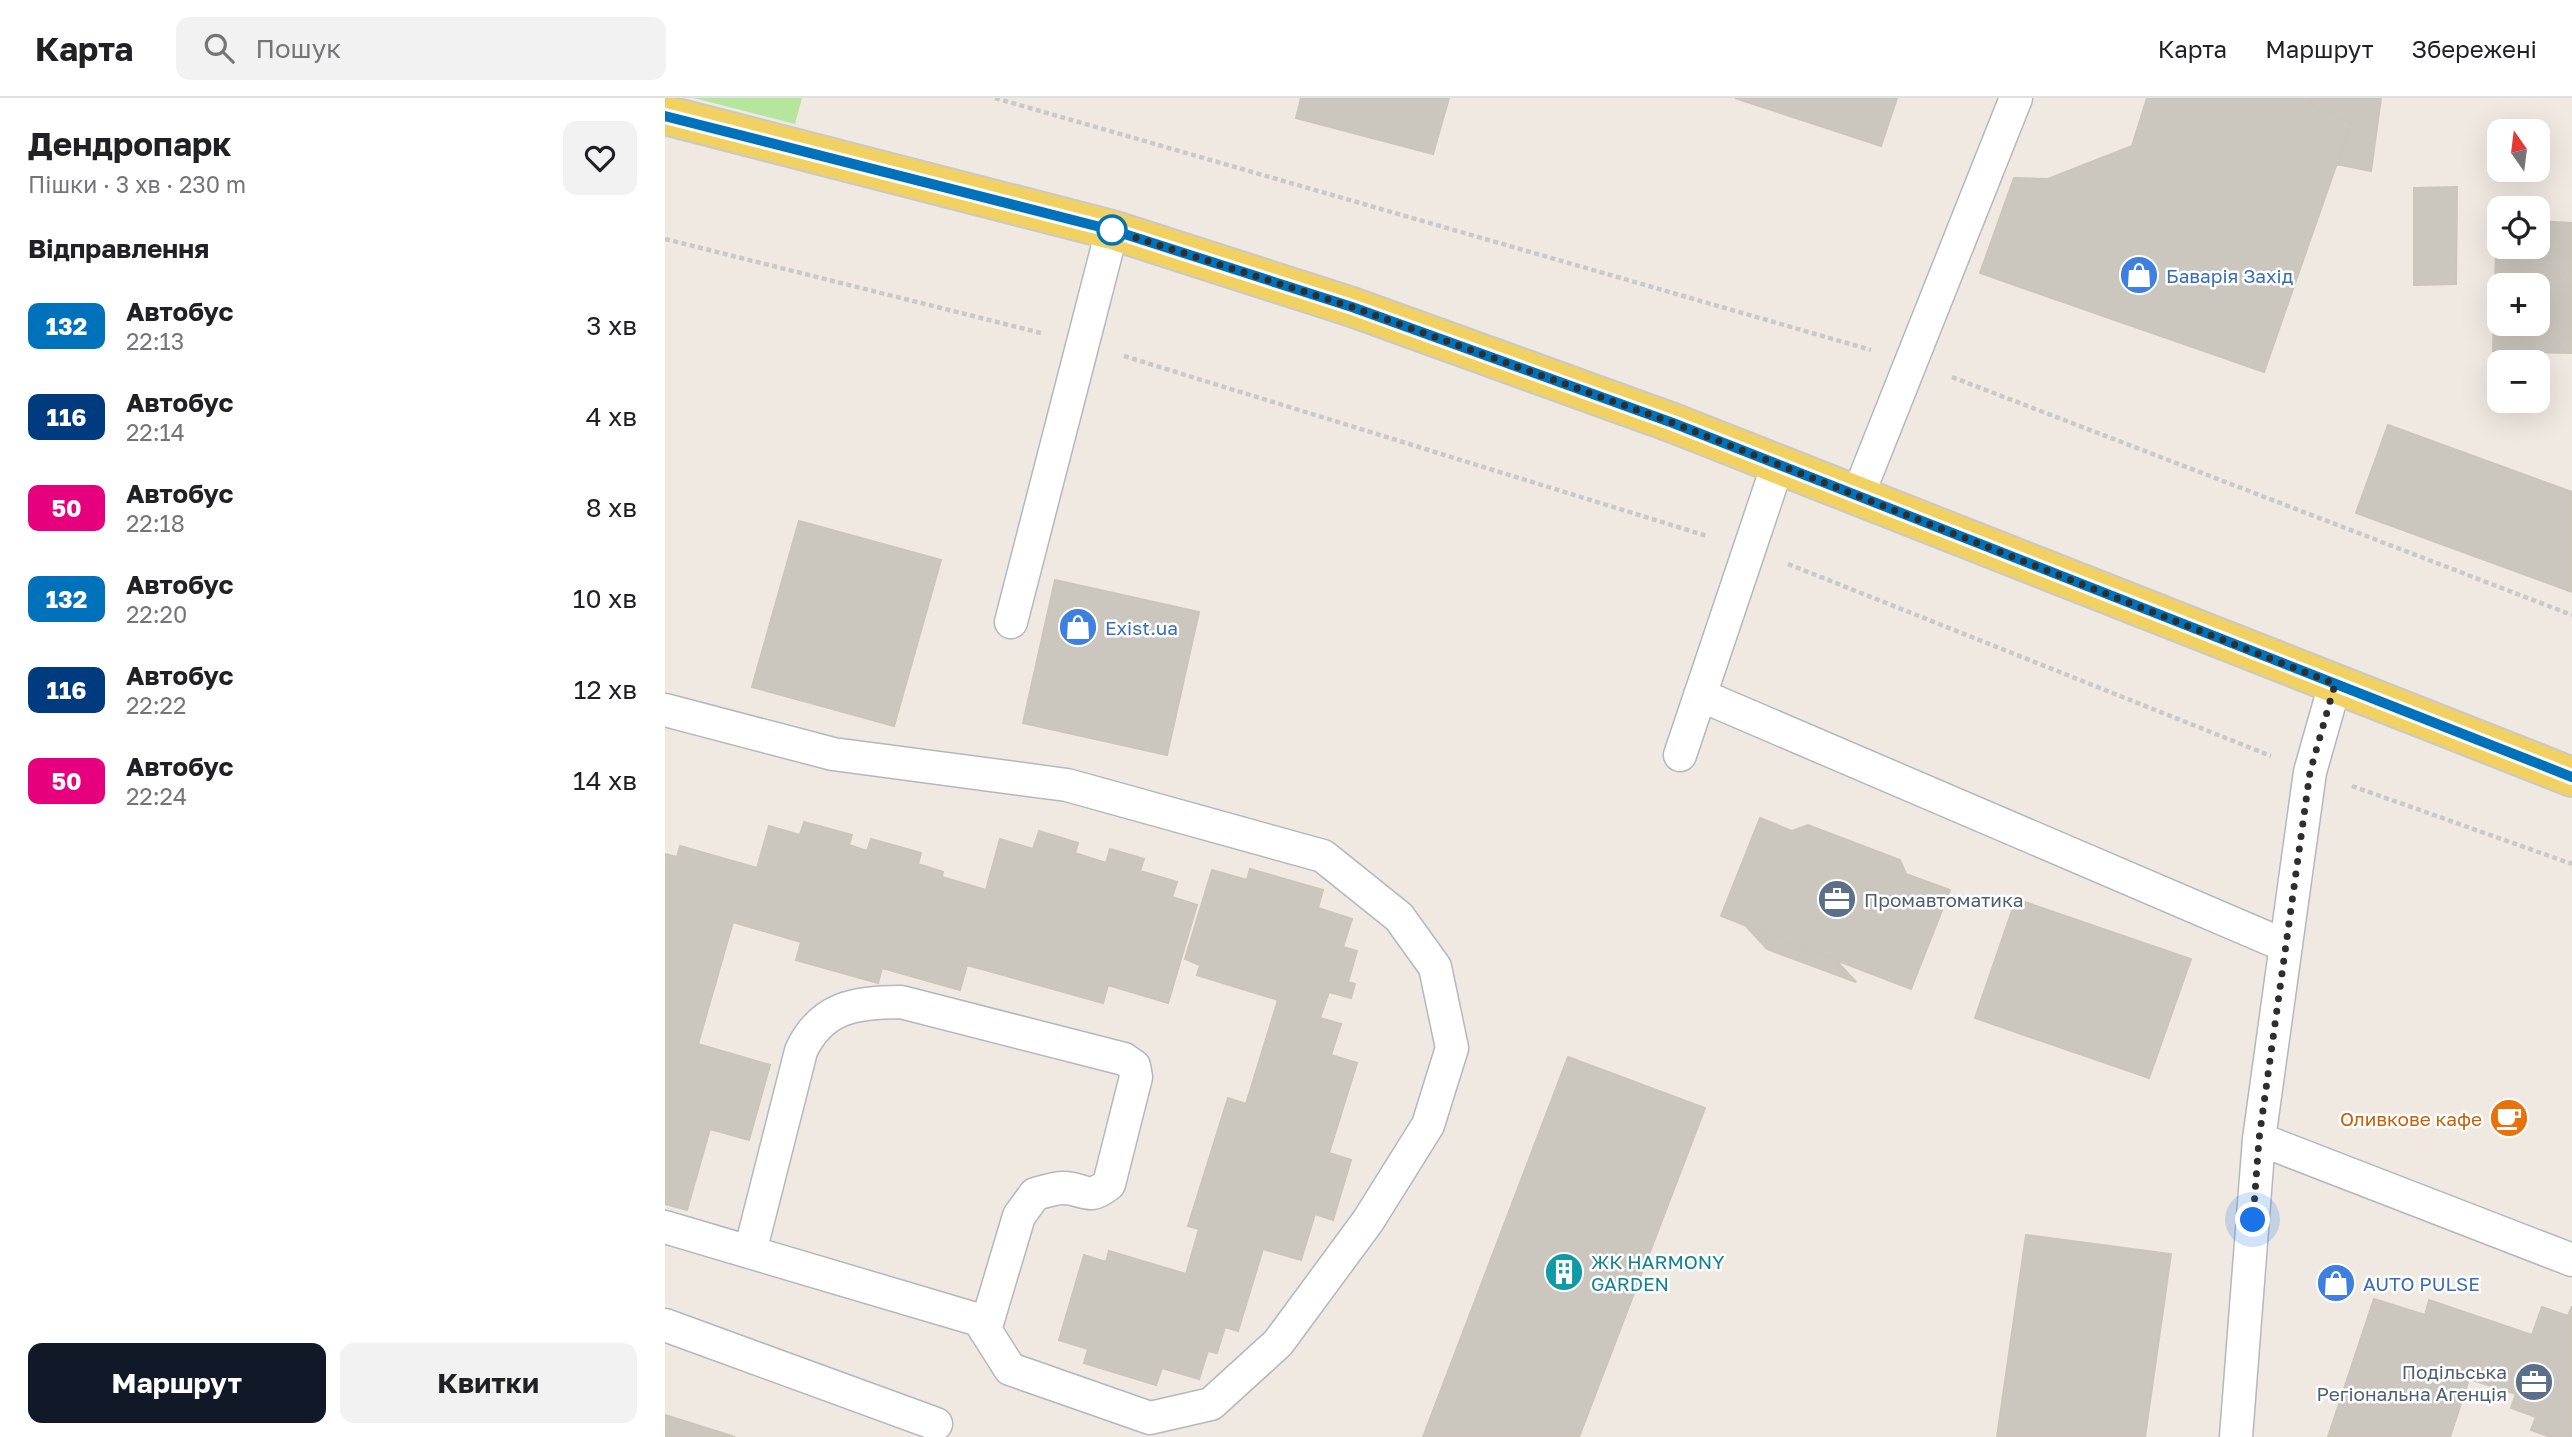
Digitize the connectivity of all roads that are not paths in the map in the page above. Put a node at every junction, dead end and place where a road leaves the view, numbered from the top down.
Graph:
1 (2016, 98) edge
2 (665, 117) edge
3 (1112, 230) junction
4 (1777, 464) junction
5 (1858, 495) junction
6 (1011, 622) dead end
7 (2335, 684) junction
8 (1700, 695) junction
9 (665, 710) edge
10 (1680, 755) dead end
11 (2572, 777) edge
12 (2286, 947) junction
13 (2259, 1139) junction
14 (665, 1227) edge
15 (750, 1252) junction
16 (2572, 1260) edge
17 (665, 1325) edge
18 (985, 1330) junction
19 (936, 1424) dead end
20 (2236, 1437) edge

1 - 5 lane
2 - 3 main road
3 - 4 main road
3 - 6 lane
4 - 5 main road
4 - 8 lane
5 - 7 main road
7 - 11 main road
7 - 12 lane
8 - 10 lane
8 - 12 lane
9 - 18 lane
12 - 13 lane
13 - 16 lane
13 - 20 lane
14 - 15 lane
15 - 18 lane
15 - 18 lane
17 - 19 lane

